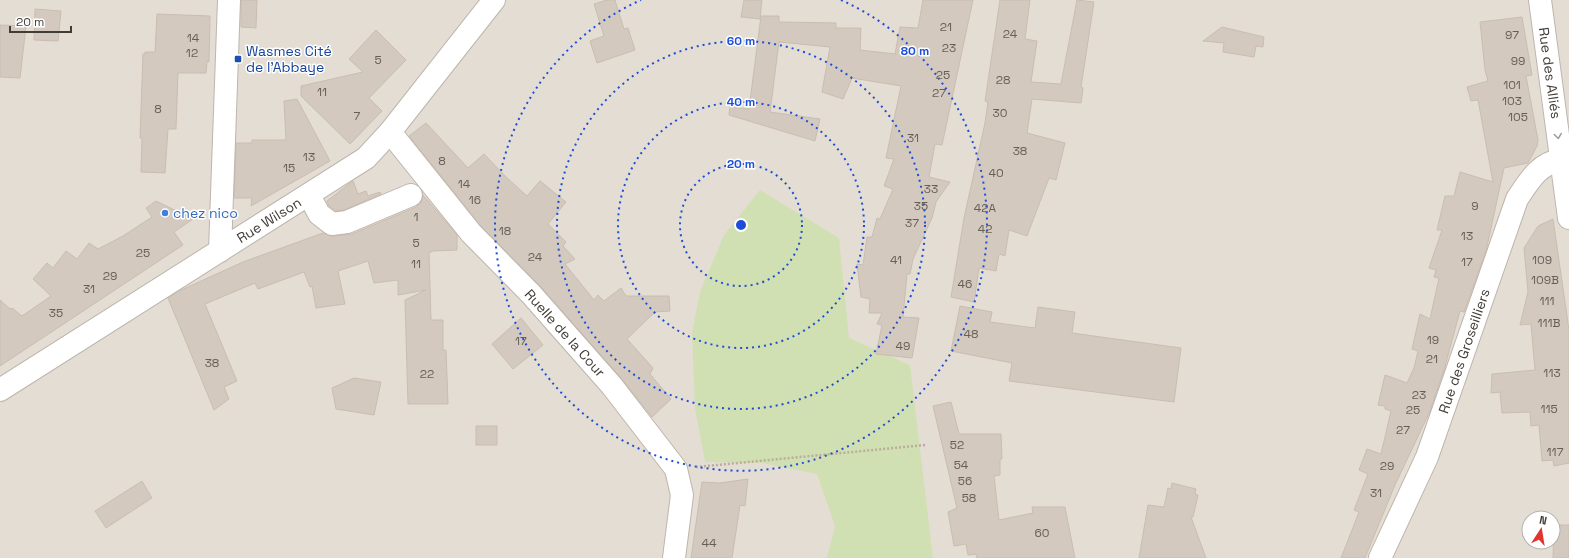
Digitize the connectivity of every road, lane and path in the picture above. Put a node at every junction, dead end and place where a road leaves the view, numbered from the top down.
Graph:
1 (229, 0) edge
2 (494, 0) edge
3 (1540, 0) edge
4 (390, 132) junction
5 (1561, 160) junction
6 (411, 194) dead end
7 (309, 195) junction
8 (1569, 218) edge
9 (220, 251) junction
10 (0, 390) edge
11 (925, 445) dead end
12 (676, 469) junction
13 (674, 558) edge
14 (1380, 558) edge

1 - 9 street
2 - 4 street, Rue Wilson
3 -> 5 street, Rue des Alliés
4 - 7 street, Rue Wilson
4 - 12 street, Ruelle de la Cour
5 - 8 street, Rue des Alliés
5 - 14 street, Rue des Groseilliers
6 - 7 street
7 - 9 street, Rue Wilson
9 - 10 street, Rue Wilson
11 - 12 path
12 - 13 street, Ruelle de la Cour

